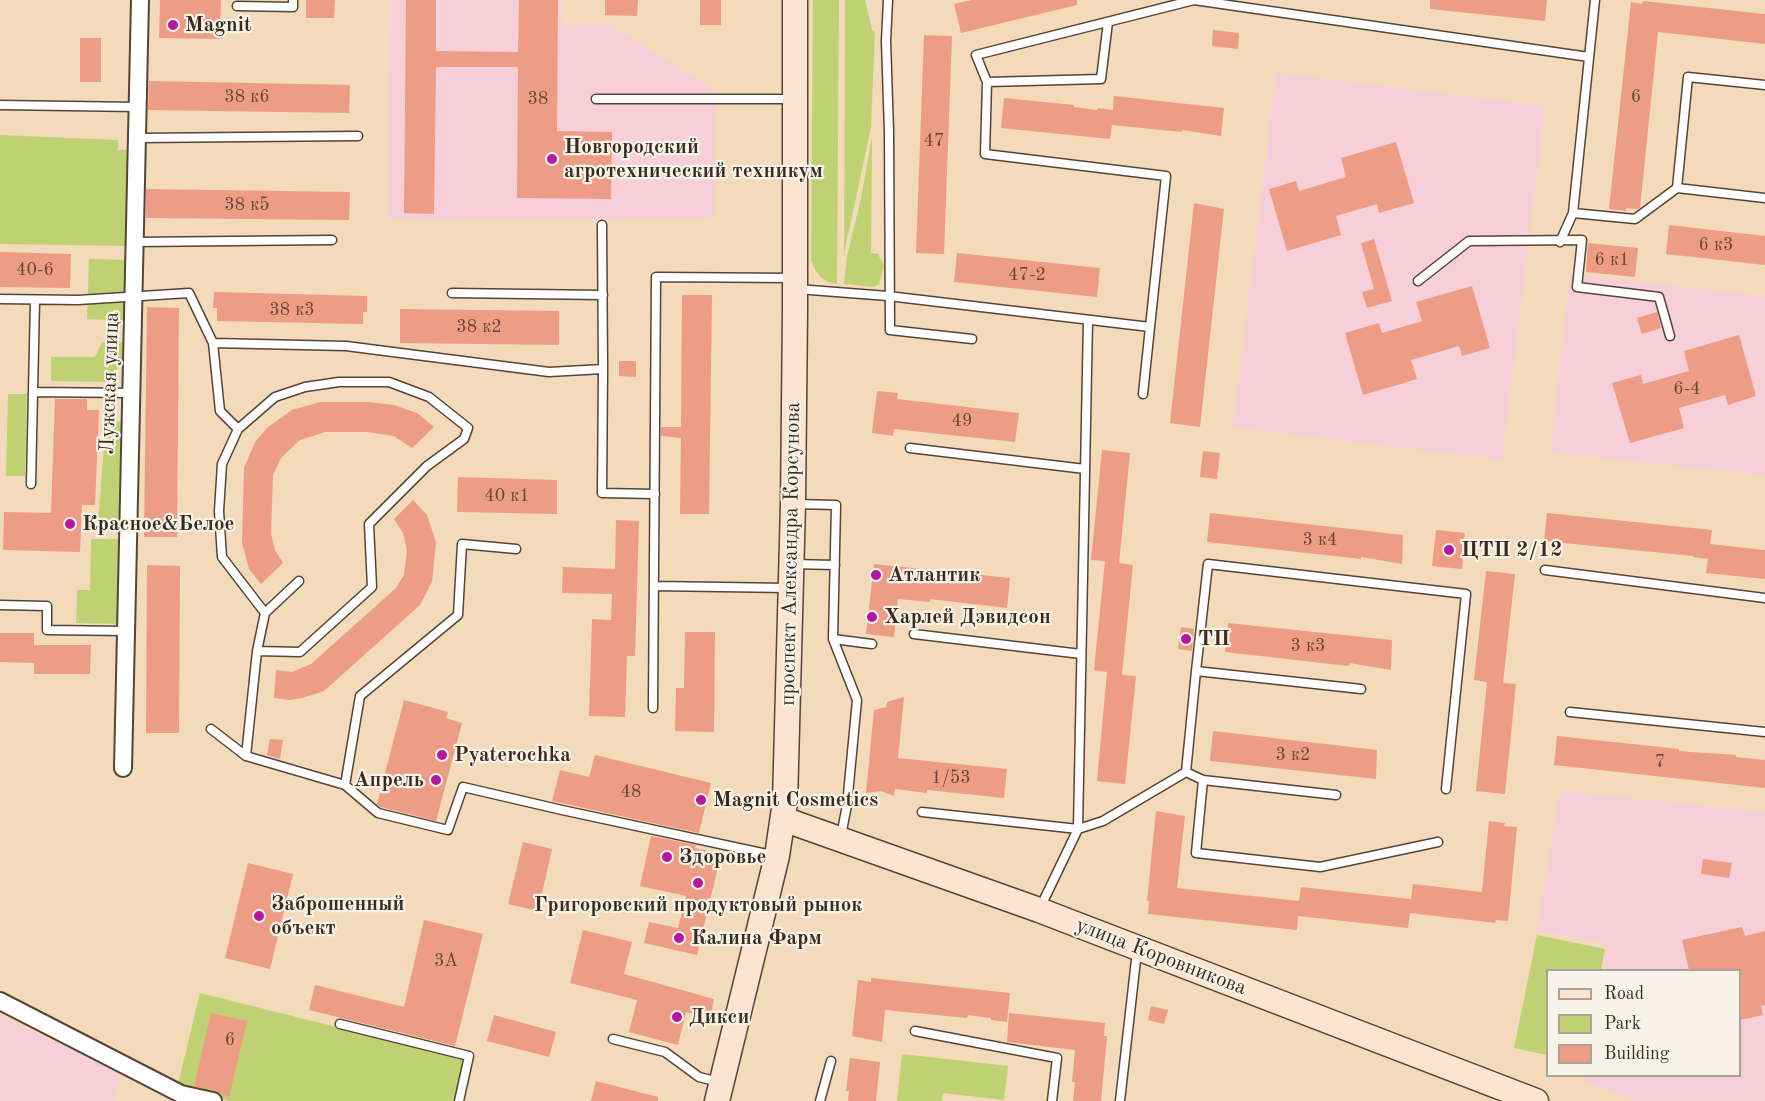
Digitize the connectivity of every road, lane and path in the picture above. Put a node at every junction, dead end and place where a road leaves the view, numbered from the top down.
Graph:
1 (140, 0) edge
2 (293, 0) edge
3 (795, 0) edge
4 (888, 0) edge
5 (1194, 0) edge
6 (1595, 0) edge
7 (237, 6) dead end
8 (1108, 22) junction
9 (1589, 57) junction
10 (987, 82) junction
11 (1765, 85) edge
12 (596, 99) dead end
13 (795, 99) junction
14 (0, 105) edge
15 (137, 107) junction
16 (358, 135) dead end
17 (137, 138) junction
18 (1677, 188) junction
19 (1765, 198) edge
20 (1573, 213) junction
21 (602, 225) dead end
22 (332, 240) dead end
23 (135, 242) junction
24 (1560, 242) junction
25 (1418, 281) dead end
26 (795, 283) junction
27 (452, 293) dead end
28 (603, 295) junction
29 (888, 296) junction
30 (134, 297) junction
31 (0, 299) edge
32 (35, 300) junction
33 (1088, 320) junction
34 (1150, 327) junction
35 (1670, 336) dead end
36 (972, 339) dead end
37 (213, 343) junction
38 (603, 369) junction
39 (33, 392) junction
40 (131, 393) junction
41 (1143, 394) dead end
42 (238, 429) junction
43 (910, 448) dead end
44 (1085, 469) junction
45 (31, 484) dead end
46 (655, 494) junction
47 (793, 504) junction
48 (516, 549) dead end
49 (835, 565) junction
50 (1545, 570) dead end
51 (791, 576) junction
52 (299, 581) dead end
53 (654, 586) junction
54 (1765, 597) edge
55 (0, 605) edge
56 (265, 613) junction
57 (126, 631) junction
58 (914, 634) dead end
59 (833, 639) junction
60 (872, 644) dead end
61 (257, 651) junction
62 (1081, 654) junction
63 (1196, 671) junction
64 (1360, 689) dead end
65 (653, 708) dead end
66 (1570, 712) dead end
67 (211, 729) dead end
68 (1765, 732) edge
69 (246, 756) junction
70 (123, 768) dead end
71 (1186, 772) junction
72 (1203, 780) junction
73 (345, 785) junction
74 (1446, 789) dead end
75 (1336, 795) dead end
76 (922, 812) dead end
77 (783, 819) junction
78 (1078, 829) junction
79 (840, 839) junction
80 (1438, 842) dead end
81 (777, 856) junction
82 (1039, 910) junction
83 (1137, 947) junction
84 (0, 1001) edge
85 (340, 1024) dead end
86 (915, 1031) dead end
87 (613, 1039) dead end
88 (831, 1061) dead end
89 (719, 1092) edge
90 (213, 1101) edge
91 (459, 1101) edge
92 (820, 1101) edge
93 (1052, 1101) edge
94 (1120, 1101) edge
95 (1536, 1101) edge

1 - 15 street, Лужская улица
2 - 7 lane
3 - 13 street, проспект Александра Корсунова
4 - 29 lane
5 - 8 lane
5 - 9 lane
6 - 9 lane
8 - 10 lane
8 - 10 lane
9 - 20 lane
10 - 34 lane
11 - 18 lane
12 - 13 lane
13 - 26 street, проспект Александра Корсунова
14 - 15 lane
15 - 17 street, Лужская улица
16 - 17 lane
17 - 23 street, Лужская улица
18 - 19 lane
18 - 20 lane
20 - 24 lane
21 - 28 lane
22 - 23 lane
23 - 30 street, Лужская улица
24 - 25 lane
24 - 35 lane
26 - 29 lane
26 - 46 lane
26 - 47 street, проспект Александра Корсунова
27 - 28 lane
28 - 38 lane
29 - 33 lane
29 - 36 lane
30 - 32 lane
30 - 37 lane
30 - 40 street, Лужская улица
31 - 32 lane
32 - 39 lane
33 - 34 lane
33 - 44 lane
34 - 41 lane
37 - 38 lane
37 - 42 lane
38 - 46 lane
39 - 40 lane
39 - 45 lane
40 - 57 street, Лужская улица
42 - 56 lane
42 - 61 lane
43 - 44 lane
44 - 62 lane
46 - 53 lane
47 - 49 lane
47 - 51 street, проспект Александра Корсунова
48 - 73 lane
49 - 51 lane
49 - 59 lane
50 - 54 lane
51 - 53 lane
51 - 77 street, проспект Александра Корсунова
52 - 56 lane
53 - 65 lane
55 - 57 lane
56 - 61 lane
57 - 70 street, Лужская улица
58 - 62 lane
59 - 60 lane
59 - 79 lane
61 - 69 lane
62 - 78 lane
63 - 64 lane
63 - 71 lane
63 - 74 lane
66 - 68 lane
67 - 69 lane
69 - 73 lane
71 - 72 lane
71 - 78 lane
72 - 75 lane
72 - 80 lane
73 - 81 lane
76 - 78 lane
77 - 79 street, улица Коровникова
77 - 81 street, проспект Александра Корсунова
78 - 82 lane
79 - 82 street, улица Коровникова
81 - 89 street, проспект Александра Корсунова
82 - 83 street, улица Коровникова
83 - 94 lane
83 - 95 street, улица Коровникова
84 - 90 street
85 - 91 lane
86 - 93 lane
87 - 89 lane
88 - 92 lane

